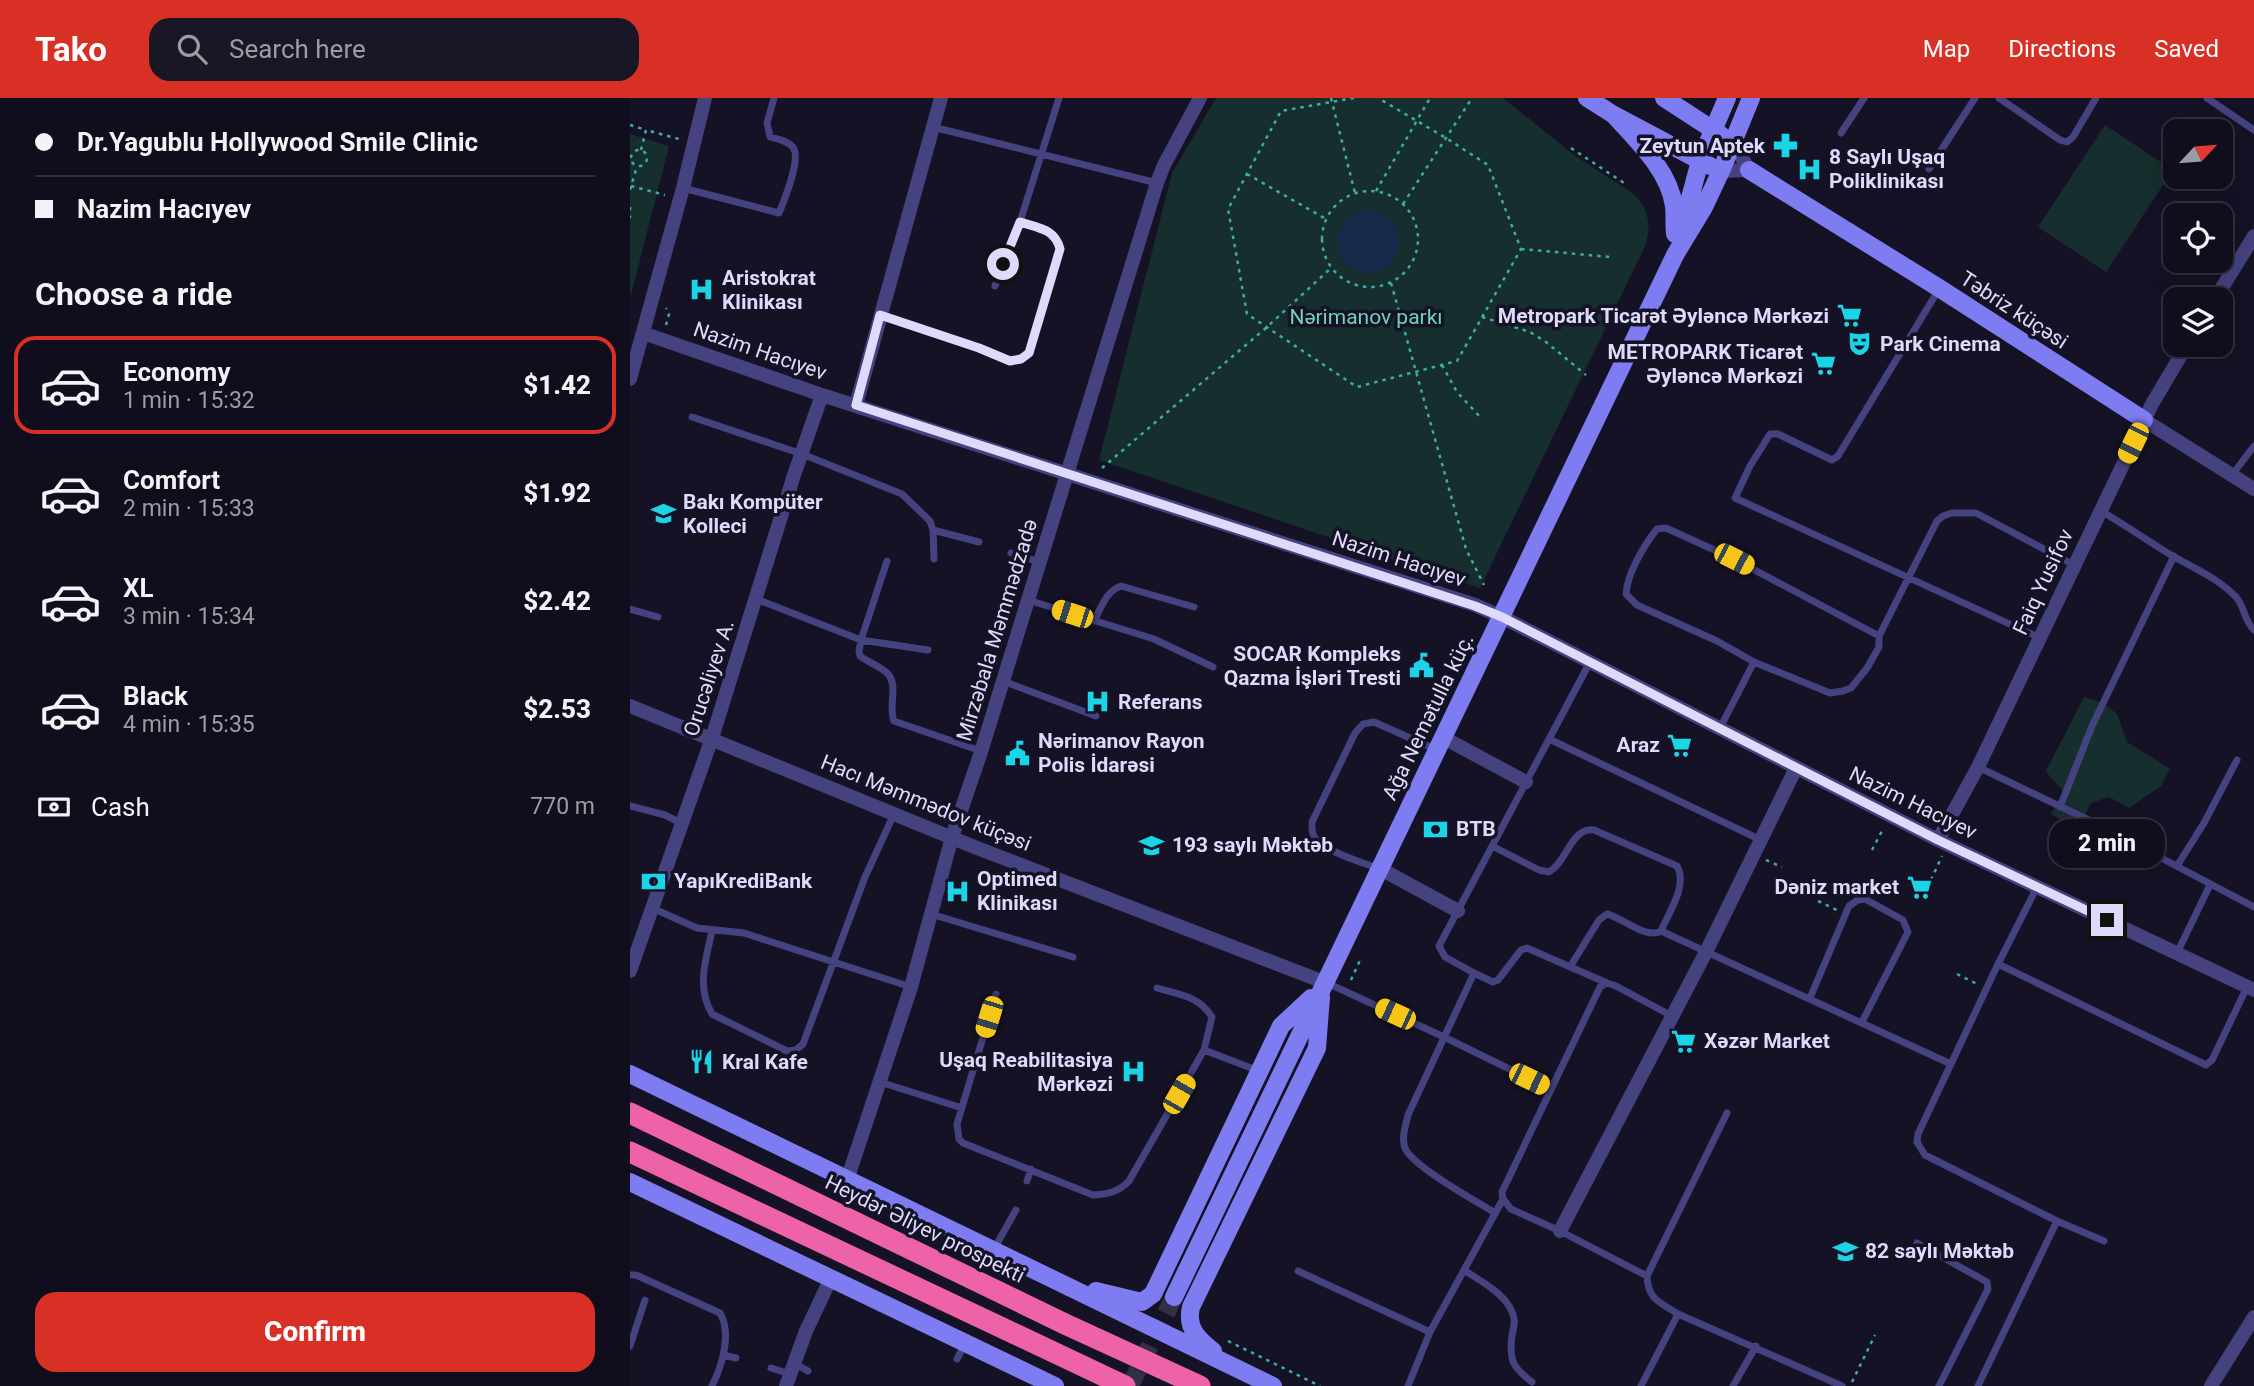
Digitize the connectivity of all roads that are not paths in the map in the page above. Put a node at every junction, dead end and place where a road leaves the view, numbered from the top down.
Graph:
1 (705, 98) edge
2 (774, 98) edge
3 (941, 98) edge
4 (1059, 98) edge
5 (1200, 98) edge
6 (1587, 98) edge
7 (1664, 98) edge
8 (1727, 98) edge
9 (1864, 98) edge
10 (1975, 98) edge
11 (1998, 98) edge
12 (2096, 98) edge
13 (2207, 98) edge
14 (1751, 99) edge
15 (1614, 115) junction
16 (933, 127) junction
17 (1713, 129) junction
18 (2254, 130) edge
19 (1841, 133) dead end
20 (1733, 142) junction
21 (1042, 155) junction
22 (1700, 161) junction
23 (1929, 169) dead end
24 (1749, 170) junction
25 (1721, 171) junction
26 (1157, 183) junction
27 (682, 188) junction
28 (1020, 222) junction
29 (2254, 236) edge
30 (1675, 255) junction
31 (995, 286) dead end
32 (2222, 287) edge
33 (1939, 288) junction
34 (880, 315) junction
35 (643, 333) junction
36 (2181, 357) edge
37 (630, 379) edge
38 (822, 395) junction
39 (856, 405) junction
40 (692, 417) dead end
41 (2144, 420) junction
42 (2254, 446) edge
43 (802, 454) junction
44 (1068, 473) junction
45 (2232, 475) junction
46 (2254, 489) edge
47 (2101, 510) junction
48 (933, 530) junction
49 (979, 542) dead end
50 (1011, 553) dead end
51 (2174, 556) junction
52 (934, 559) dead end
53 (887, 561) dead end
54 (1039, 562) junction
55 (2074, 565) junction
56 (1907, 578) junction
57 (756, 599) junction
58 (1027, 600) junction
59 (1194, 607) dead end
60 (630, 609) edge
61 (658, 617) dead end
62 (1502, 617) junction
63 (1094, 621) junction
64 (2254, 630) edge
65 (1879, 636) junction
66 (2040, 638) junction
67 (861, 640) junction
68 (928, 650) dead end
69 (1590, 662) junction
70 (1754, 662) junction
71 (1213, 667) dead end
72 (1003, 681) junction
73 (630, 706) edge
74 (1096, 716) dead end
75 (1720, 729) junction
76 (712, 738) junction
77 (1549, 739) junction
78 (1441, 744) junction
79 (981, 752) junction
80 (2237, 760) dead end
81 (1978, 767) junction
82 (1796, 768) junction
83 (1526, 782) junction
84 (630, 806) edge
85 (2060, 807) junction
86 (894, 813) junction
87 (681, 823) junction
88 (952, 837) junction
89 (1761, 840) junction
90 (1943, 842) junction
91 (1492, 846) junction
92 (2176, 866) junction
93 (1379, 868) junction
94 (2210, 885) junction
95 (2037, 887) junction
96 (2254, 907) edge
97 (651, 908) junction
98 (1458, 911) junction
99 (930, 913) junction
100 (712, 931) junction
101 (1661, 931) junction
102 (1707, 950) junction
103 (2177, 953) junction
104 (1073, 957) dead end
105 (834, 963) junction
106 (1998, 964) junction
107 (1570, 967) junction
108 (630, 971) edge
109 (1474, 973) junction
110 (1607, 984) junction
111 (1323, 985) junction
112 (911, 987) junction
113 (1157, 988) dead end
114 (2251, 989) edge
115 (996, 994) dead end
116 (1810, 998) junction
117 (1672, 1016) junction
118 (1862, 1022) junction
119 (1444, 1037) junction
120 (1204, 1050) junction
121 (1951, 1064) junction
122 (1259, 1071) junction
123 (630, 1074) edge
124 (879, 1082) junction
125 (1550, 1089) junction
126 (962, 1108) junction
127 (630, 1113) edge
128 (1727, 1113) dead end
129 (630, 1152) edge
130 (1031, 1169) junction
131 (847, 1180) junction
132 (1027, 1181) dead end
133 (630, 1182) edge
134 (1503, 1199) junction
135 (1016, 1210) dead end
136 (1495, 1213) junction
137 (2057, 1221) junction
138 (1560, 1231) junction
139 (2104, 1241) dead end
140 (1917, 1243) dead end
141 (994, 1250) junction
142 (1464, 1270) junction
143 (1298, 1271) dead end
144 (630, 1275) edge
145 (1647, 1276) junction
146 (831, 1278) junction
147 (1057, 1280) junction
148 (1174, 1297) tunnel mouth
149 (645, 1300) dead end
150 (1678, 1314) junction
151 (2254, 1317) edge
152 (1430, 1332) junction
153 (630, 1346) edge
154 (1756, 1346) junction
155 (723, 1355) junction
156 (736, 1358) dead end
157 (771, 1368) dead end
158 (1235, 1368) junction
159 (808, 1371) dead end
160 (790, 1374) edge
161 (1532, 1382) dead end
162 (712, 1386) edge
163 (1055, 1386) edge
164 (1125, 1386) edge
165 (1200, 1386) edge
166 (1273, 1386) edge
167 (1408, 1386) edge
168 (1641, 1386) edge
169 (1733, 1386) edge
170 (1842, 1386) edge
171 (1939, 1386) edge
172 (1978, 1386) edge
173 (2211, 1386) edge

1 - 27 street
2 - 27 lane
3 - 16 street
4 - 21 lane
5 - 26 street, Mirzəbala Məmmədzadə
6 - 15 street
7 - 17 street
8 - 17 street
9 - 19 lane
10 - 23 lane
11 - 12 lane
13 - 18 lane
14 - 20 street
15 - 22 street
15 - 30 street
16 - 21 lane
16 - 34 street
17 - 20 street
17 - 22 street
20 - 24 street
20 - 25 street
21 - 26 lane
21 - 28 lane
22 - 25 street
22 - 30 street
24 - 25 street
24 - 33 street, Təbriz küçəsi
25 - 30 street
26 - 44 street, Mirzəbala Məmmədzadə
27 - 35 street
28 - 31 lane
28 - 34 lane
29 - 32 street
30 - 62 street, Ağa Nemətulla küç.
33 - 41 street, Təbriz küçəsi
33 - 56 lane
34 - 39 street
35 - 37 street
35 - 38 street, Nazim Hacıyev
36 - 41 street, Faiq Yusifov
38 - 39 street, Nazim Hacıyev
38 - 43 street, Orucəliyev A.
39 - 44 street, Nazim Hacıyev
40 - 43 lane
41 - 45 street, Təbriz küçəsi
41 - 47 street, Faiq Yusifov
42 - 45 lane
43 - 48 lane
43 - 57 street, Orucəliyev A.
44 - 54 street, Mirzəbala Məmmədzadə
44 - 62 street, Nazim Hacıyev
45 - 46 street, Təbriz küçəsi
47 - 51 lane
47 - 55 street, Faiq Yusifov
48 - 49 lane
48 - 52 lane
50 - 54 lane
51 - 64 lane
51 - 85 lane
53 - 67 lane
54 - 58 street, Mirzəbala Məmmədzadə
55 - 56 lane
55 - 66 street, Faiq Yusifov
56 - 65 lane
56 - 66 lane
57 - 67 lane
57 - 76 street, Orucəliyev A.
58 - 63 lane
58 - 72 street, Mirzəbala Məmmədzadə
59 - 63 lane
60 - 61 lane
62 - 69 street, Nazim Hacıyev
62 - 78 street, Ağa Nemətulla küç.
63 - 71 lane
65 - 70 lane
65 - 70 lane
66 - 81 street, Faiq Yusifov
67 - 68 lane
67 - 79 lane
69 - 75 street, Nazim Hacıyev
69 - 77 lane
70 - 75 lane
72 - 74 lane
72 - 79 street, Mirzəbala Məmmədzadə
73 - 76 street, Hacı Məmmədov küçəsi
75 - 82 street, Nazim Hacıyev
76 - 86 street, Hacı Məmmədov küçəsi
76 - 87 street, Orucəliyev A.
77 - 83 lane
77 - 89 lane
78 - 83 street
78 - 93 street, Ağa Nemətulla küç.
78 - 93 lane
79 - 88 street, Mirzəbala Məmmədzadə
80 - 92 lane
81 - 85 lane
81 - 90 street, Faiq Yusifov
82 - 89 street
82 - 90 street, Nazim Hacıyev
83 - 91 lane
84 - 87 lane
85 - 92 lane
86 - 88 street, Hacı Məmmədov küçəsi
86 - 105 lane
87 - 97 street, Orucəliyev A.
88 - 99 street, Mirzəbala Məmmədzadə
88 - 111 street, Hacı Məmmədov küçəsi
89 - 102 street
90 - 95 street, Nazim Hacıyev
91 - 98 lane
91 - 101 lane
92 - 94 lane
93 - 98 street
93 - 111 street, Ağa Nemətulla küç.
94 - 96 lane
94 - 103 lane
95 - 103 street, Nazim Hacıyev
95 - 106 lane
97 - 100 lane
97 - 108 street, Orucəliyev A.
98 - 109 lane
99 - 104 lane
99 - 112 street, Mirzəbala Məmmədzadə
100 - 105 lane
100 - 105 lane
101 - 102 lane
101 - 107 lane
102 - 116 lane
102 - 117 street
103 - 114 street, Nazim Hacıyev
105 - 112 lane
106 - 114 lane
106 - 121 lane
107 - 109 lane
107 - 110 lane
109 - 119 lane
110 - 117 lane
110 - 125 lane
111 - 119 lane
111 - 122 street
111 - 148 street, Ağa Nemətulla küç.
111 - 158 street
112 - 124 street, Mirzəbala Məmmədzadə
113 - 120 lane
115 - 126 lane
116 - 118 lane
116 - 118 lane
117 - 138 street
118 - 121 lane
119 - 125 lane
119 - 136 lane
120 - 122 lane
120 - 130 lane
121 - 137 lane
122 - 147 street
123 - 131 street
124 - 126 lane
124 - 131 street, Mirzəbala Məmmədzadə
125 - 134 lane
126 - 130 lane
127 - 165 highway, Heydər Əliyev prospekti
128 - 145 lane
129 - 164 highway
130 - 132 lane
131 - 141 street
133 - 146 street
134 - 136 lane
134 - 138 lane
135 - 141 lane
136 - 142 lane
137 - 139 lane
137 - 172 lane
138 - 145 lane
140 - 171 lane
141 - 147 street
142 - 152 lane
142 - 161 lane
143 - 152 lane
144 - 155 lane
145 - 150 lane
146 - 160 street
146 - 163 street
147 - 158 street
149 - 153 lane
150 - 154 lane
150 - 168 lane
151 - 173 street
152 - 167 lane
154 - 169 lane
154 - 170 lane
155 - 156 lane
155 - 162 lane
157 - 160 lane
158 - 166 street
159 - 160 lane

